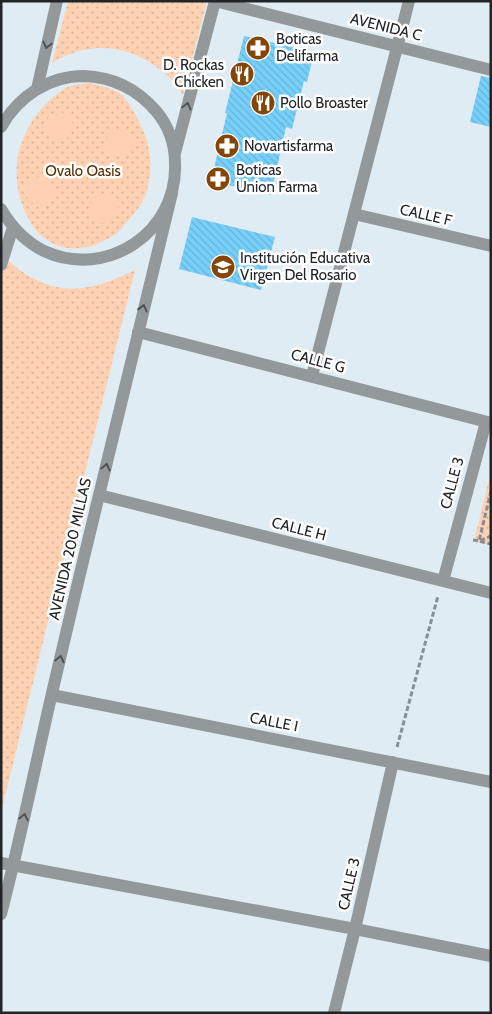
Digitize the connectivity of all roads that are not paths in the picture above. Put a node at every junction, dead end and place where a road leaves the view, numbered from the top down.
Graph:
1 (57, 1) edge
2 (215, 1) edge
3 (409, 1) edge
4 (397, 46) junction
5 (491, 70) edge
6 (37, 89) junction
7 (4, 115) edge
8 (1, 127) edge
9 (175, 153) junction
10 (172, 193) junction
11 (1, 209) edge
12 (354, 214) junction
13 (13, 227) junction
14 (491, 246) edge
15 (1, 265) edge
16 (138, 332) junction
17 (312, 376) junction
18 (488, 422) edge
19 (99, 495) junction
20 (442, 581) junction
21 (491, 593) edge
22 (52, 695) junction
23 (393, 762) junction
24 (491, 782) edge
25 (8, 864) edge
26 (1, 914) edge
27 (356, 929) junction
28 (491, 956) edge
29 (334, 1013) edge

1 -> 6 street
2 - 4 street, AVENIDA C
9 -> 2 street
3 - 4 street
4 - 5 street, AVENIDA C
4 - 12 street
6 - 7 street
6 - 9 street
7 - 8 street
9 - 10 street
10 - 13 street
16 -> 10 street, AVENIDA 200 MILLAS
11 - 13 street
12 - 14 street, CALLE F
12 - 17 street
13 - 15 street
16 - 17 street, CALLE G
19 -> 16 street, AVENIDA 200 MILLAS
17 - 18 street, CALLE G
18 - 20 street, CALLE 3
19 - 20 street, CALLE H
22 -> 19 street, AVENIDA 200 MILLAS
20 - 21 street, CALLE H
22 - 23 street, CALLE I
25 -> 22 street, AVENIDA 200 MILLAS
23 - 24 street, CALLE I
23 - 27 street, CALLE 3
25 - 26 street, AVENIDA 200 MILLAS
25 - 27 street
27 - 28 street
27 - 29 street, CALLE 3

